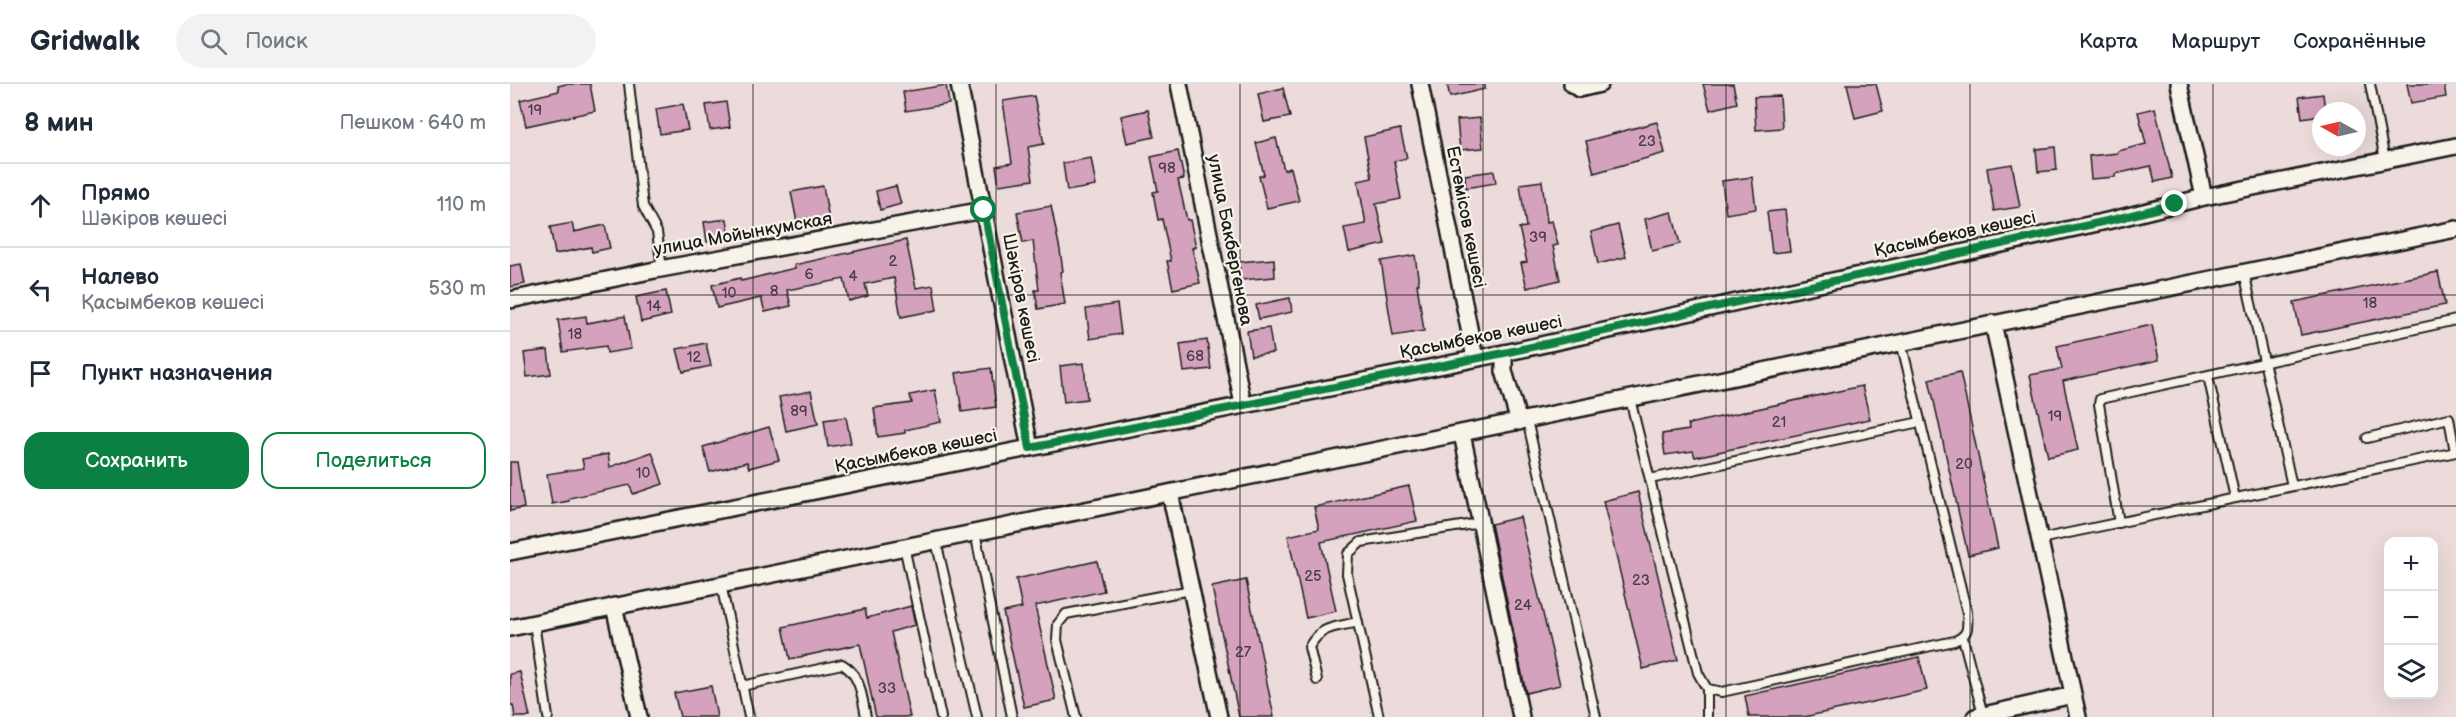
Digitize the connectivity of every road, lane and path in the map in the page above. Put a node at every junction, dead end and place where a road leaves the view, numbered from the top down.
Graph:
1 (629, 84) edge
2 (959, 84) edge
3 (1179, 84) edge
4 (1420, 84) edge
5 (1572, 84) edge
6 (1600, 84) edge
7 (2179, 84) edge
8 (2370, 84) edge
9 (2456, 146) edge
10 (2385, 160) junction
11 (2205, 197) junction
12 (984, 210) junction
13 (2456, 230) edge
14 (663, 268) junction
15 (2244, 273) junction
16 (510, 300) edge
17 (2456, 320) edge
18 (1994, 323) junction
19 (1900, 342) junction
20 (1504, 353) junction
21 (1475, 358) junction
22 (2264, 364) junction
23 (2208, 375) junction
24 (1630, 399) junction
25 (1244, 404) junction
26 (1523, 421) junction
27 (1920, 422) junction
28 (1462, 434) junction
29 (2367, 438) dead end
30 (1030, 448) junction
31 (2456, 452) edge
32 (1650, 479) junction
33 (2292, 486) junction
34 (1170, 493) junction
35 (2235, 498) junction
36 (1480, 523) junction
37 (2119, 523) junction
38 (975, 532) junction
39 (2040, 539) junction
40 (936, 541) junction
41 (903, 546) junction
42 (510, 552) edge
43 (721, 584) junction
44 (1191, 590) junction
45 (614, 606) junction
46 (1358, 622) junction
47 (534, 623) junction
48 (510, 628) edge
49 (1963, 638) junction
50 (1317, 680) dead end
51 (742, 686) junction
52 (1707, 689) junction
53 (2073, 695) junction
54 (1979, 716) edge
55 (549, 717) edge
56 (639, 717) edge
57 (749, 717) edge
58 (866, 717) edge
59 (941, 717) edge
60 (976, 717) edge
61 (1012, 717) edge
62 (1076, 717) edge
63 (1219, 717) edge
64 (1379, 717) edge
65 (1521, 717) edge
66 (1596, 717) edge
67 (1707, 717) edge
68 (2079, 717) edge

1 - 14 lane
2 - 12 street, Шәкіров көшесі
3 - 25 street, улица Бакбергенова
4 - 21 street, Естемісов көшесі
5 - 6 street
7 - 11 street
8 - 10 lane
9 - 10 street, Қасымбеков көшесі
10 - 11 street, Қасымбеков көшесі
11 - 20 street, Қасымбеков көшесі
12 - 14 street, улица Мойынкумская
12 - 30 street, Шәкіров көшесі
13 - 15 street
14 - 16 street, улица Мойынкумская
15 - 18 street
15 - 22 lane
17 - 22 lane
18 - 19 street
18 - 39 street
19 - 24 street
19 - 27 lane
20 - 21 street, Қасымбеков көшесі
20 - 26 street
21 - 25 street, Қасымбеков көшесі
22 - 23 lane
22 - 33 lane
23 - 35 lane
23 - 37 lane
24 - 26 street
24 - 32 lane
25 - 30 street, Қасымбеков көшесі
26 - 28 street
26 - 66 lane
27 - 32 lane
27 - 49 lane
28 - 34 street
28 - 36 street
29 - 31 lane
30 - 42 street, Қасымбеков көшесі
31 - 33 lane
32 - 52 lane
33 - 35 lane
34 - 38 street
34 - 44 street
35 - 37 lane
36 - 46 lane
36 - 65 street
37 - 39 lane
38 - 40 street
38 - 61 lane
39 - 53 street
40 - 41 street
40 - 60 lane
41 - 43 street
41 - 59 lane
43 - 45 street
43 - 51 lane
44 - 62 lane
44 - 63 street
45 - 47 street
45 - 56 street
46 - 50 lane
46 - 64 lane
47 - 48 street
47 - 55 lane
49 - 52 lane
49 - 54 lane
51 - 57 lane
51 - 58 lane
52 - 67 lane
53 - 54 street
53 - 68 street

